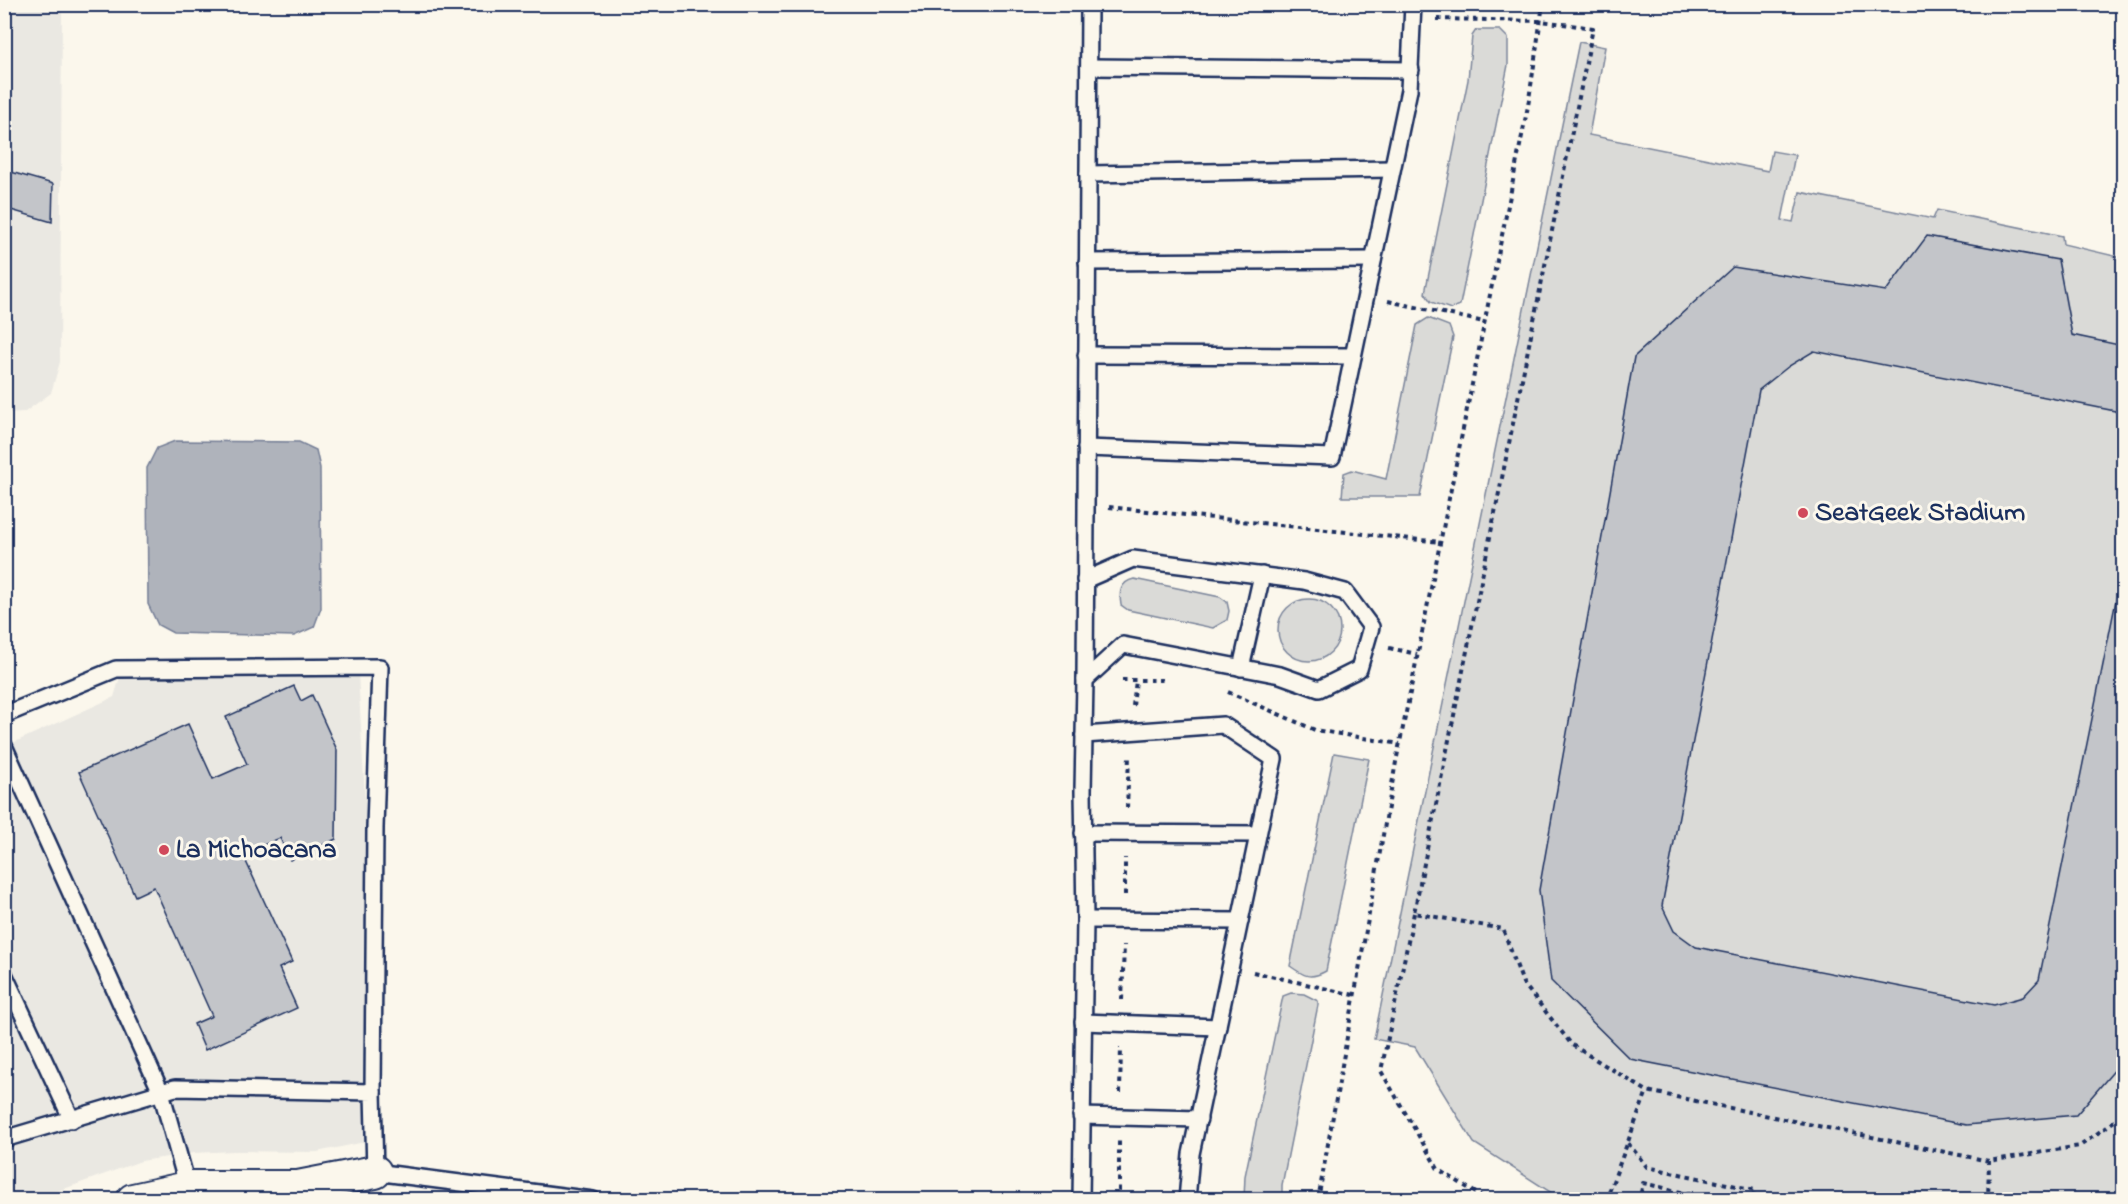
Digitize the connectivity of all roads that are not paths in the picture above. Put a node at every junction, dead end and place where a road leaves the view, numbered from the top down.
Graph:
1 (1089, 4) edge
2 (1413, 12) edge
3 (1089, 67) junction
4 (1411, 70) junction
5 (1392, 169) junction
6 (1088, 174) junction
7 (1373, 260) junction
8 (1087, 262) junction
9 (1086, 355) junction
10 (1353, 356) junction
11 (1086, 448) junction
12 (1262, 575) junction
13 (1085, 580) junction
14 (1241, 668) junction
15 (1085, 680) junction
16 (4, 715) edge
17 (1084, 735) junction
18 (4, 746) edge
19 (1083, 833) junction
20 (1258, 834) junction
21 (1085, 920) junction
22 (1240, 921) junction
23 (4, 974) edge
24 (1083, 1022) junction
25 (1218, 1027) junction
26 (161, 1092) junction
27 (373, 1092) junction
28 (1081, 1116) junction
29 (1199, 1119) junction
30 (72, 1120) junction
31 (4, 1139) edge
32 (375, 1172) junction
33 (188, 1188) junction
34 (298, 1193) edge
35 (133, 1200) edge
36 (592, 1200) edge
37 (1081, 1200) edge
38 (1187, 1200) edge

1 - 3 lane
2 - 4 lane
3 - 4 lane
3 - 6 lane
4 - 5 lane
5 - 6 lane
5 - 7 lane
6 - 8 lane
7 - 8 lane
7 - 10 lane
8 - 9 lane
9 - 10 lane
9 - 11 lane
10 - 11 lane
11 - 13 lane
12 - 13 lane
12 - 14 lane
12 - 14 lane
13 - 15 lane
14 - 15 lane
15 - 17 lane
16 - 27 lane
17 - 19 lane
17 - 20 lane
18 - 26 lane
19 - 20 lane
19 - 21 lane
20 - 22 lane
21 - 22 lane
21 - 24 lane
22 - 25 lane
23 - 30 lane
24 - 25 lane
24 - 28 lane
25 - 29 lane
26 - 27 lane
26 - 30 lane
26 - 33 lane
27 - 32 lane
28 - 29 lane
28 - 37 lane
29 - 38 lane
30 - 31 lane
32 - 34 street
32 - 36 lane
33 - 34 street
33 - 35 street

